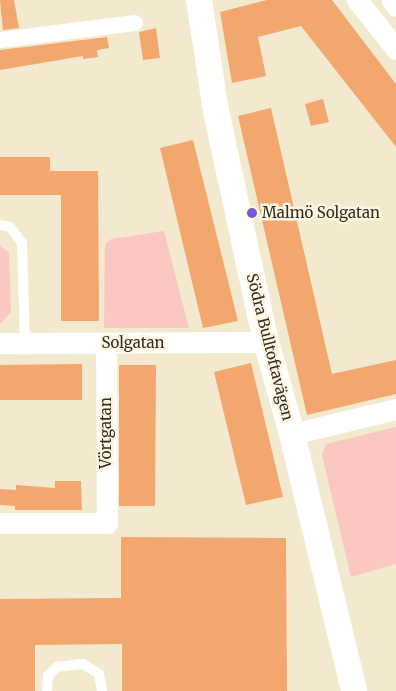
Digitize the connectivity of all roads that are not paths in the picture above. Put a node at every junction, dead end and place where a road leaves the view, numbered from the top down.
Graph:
1 (199, 0) edge
2 (357, 0) edge
3 (392, 0) edge
4 (396, 6) edge
5 (135, 23) dead end
6 (0, 40) edge
7 (396, 49) edge
8 (0, 225) edge
9 (266, 342) junction
10 (0, 343) edge
11 (26, 343) junction
12 (106, 343) junction
13 (396, 409) edge
14 (292, 434) junction
15 (0, 523) edge
16 (47, 691) edge
17 (102, 691) edge
18 (354, 691) edge

1 - 9 street, Södra Bulltoftavägen
2 - 7 street
3 - 4 street
5 - 6 street
8 - 11 lane
9 - 12 street, Solgatan
9 - 14 street, Södra Bulltoftavägen
10 - 11 street, Solgatan
11 - 12 street, Solgatan
12 - 15 street, Vörtgatan
13 - 14 street
14 - 18 street, Södra Bulltoftavägen
16 - 17 lane

